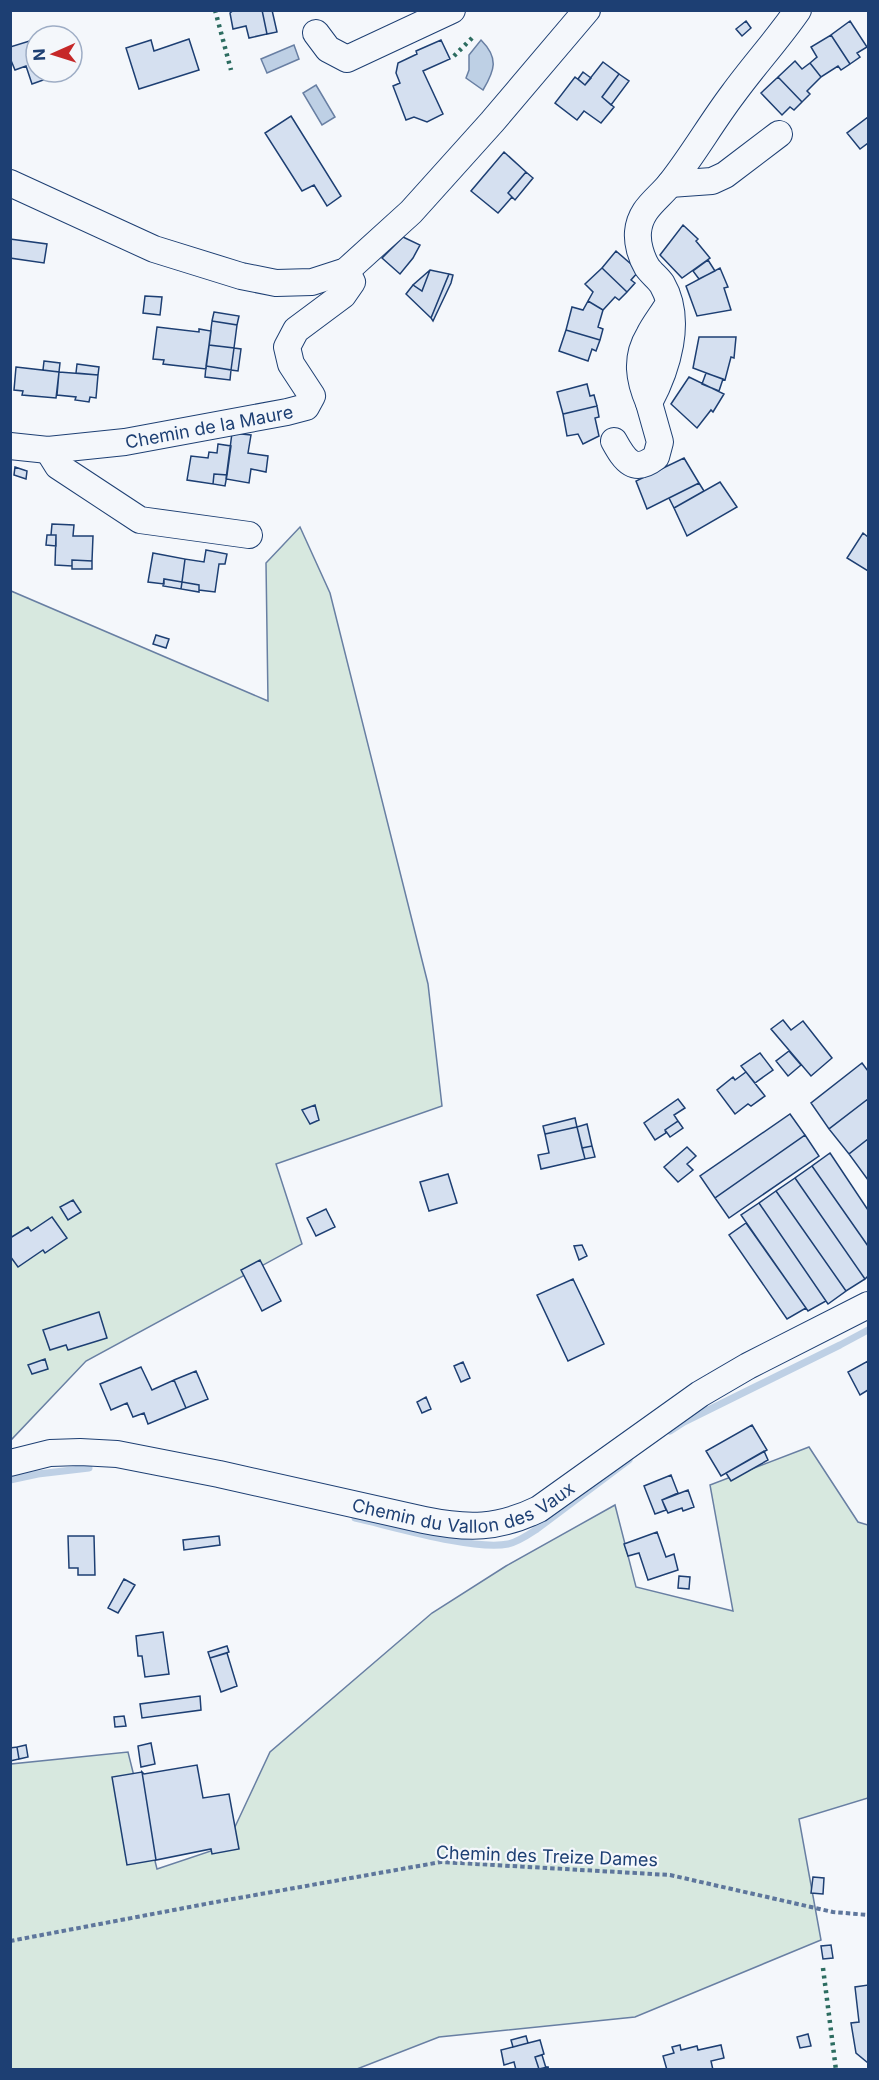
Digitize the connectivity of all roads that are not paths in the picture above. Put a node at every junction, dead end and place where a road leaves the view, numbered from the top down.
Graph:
1 (452, 10) edge
2 (587, 10) edge
3 (798, 10) edge
4 (316, 33) dead end
5 (779, 134) dead end
6 (10, 183) edge
7 (670, 184) junction
8 (346, 271) junction
9 (614, 441) dead end
10 (10, 446) edge
11 (48, 450) junction
12 (249, 535) dead end
13 (868, 1305) edge
14 (10, 1463) edge

1 - 4 street
2 - 8 street
3 - 7 street
5 - 7 street
6 - 8 street
7 - 9 street
8 - 11 street, Chemin de la Maure
10 - 11 street, Chemin de la Maure
11 - 12 street
13 - 14 street, Chemin du Vallon des Vaux

